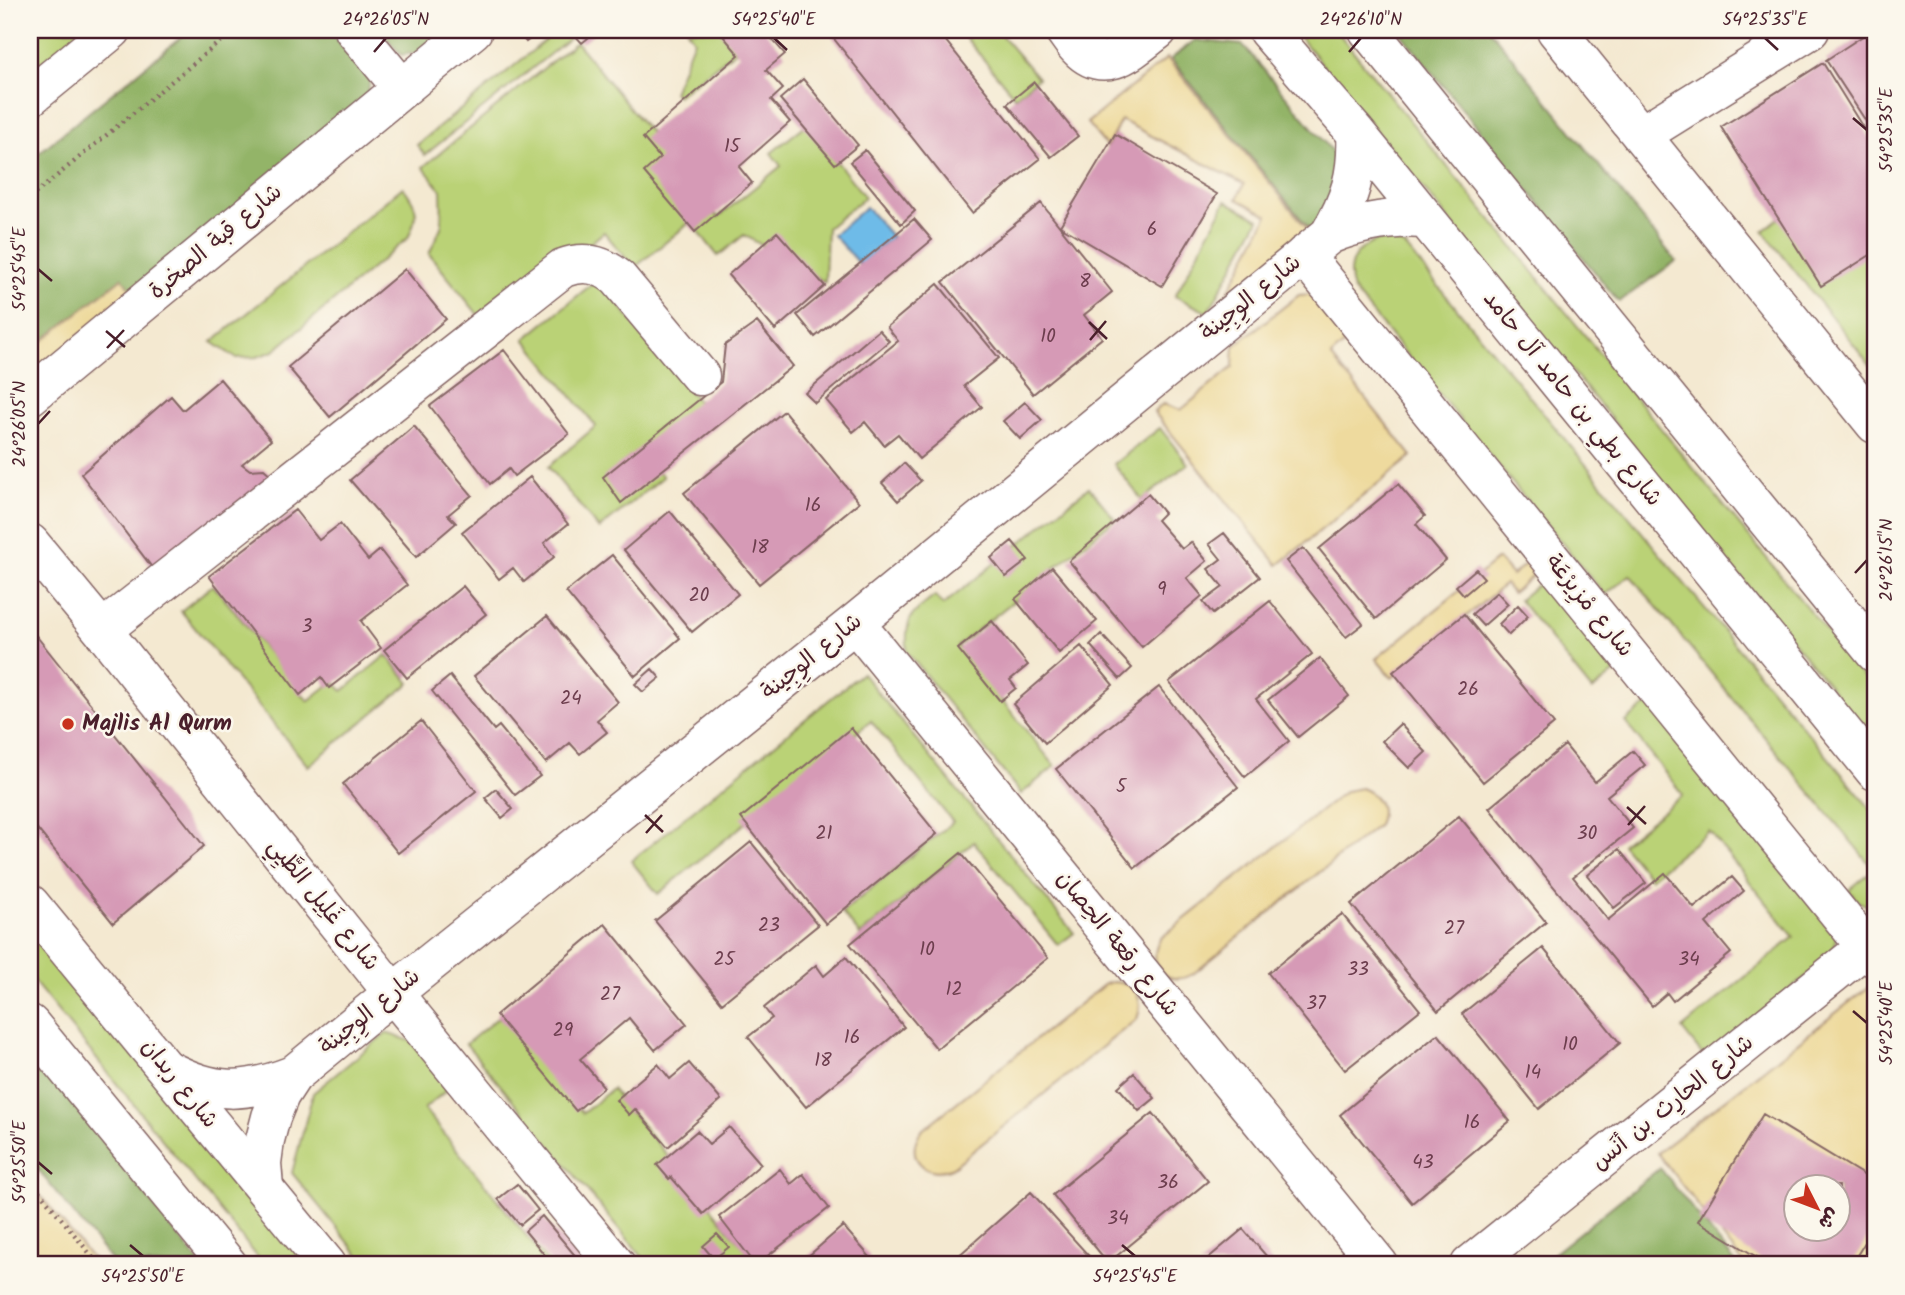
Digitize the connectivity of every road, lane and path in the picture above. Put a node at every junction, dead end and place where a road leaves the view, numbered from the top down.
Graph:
1 (112, 30) edge
2 (234, 30) edge
3 (354, 30) edge
4 (473, 30) edge
5 (1064, 30) edge
6 (1158, 30) edge
7 (1267, 30) edge
8 (1368, 30) edge
9 (1556, 30) edge
10 (1810, 30) edge
11 (402, 88) junction
12 (30, 97) edge
13 (1356, 133) junction
14 (1641, 135) junction
15 (30, 198) edge
16 (1425, 219) junction
17 (1316, 245) junction
18 (701, 376) dead end
19 (30, 396) edge
20 (1875, 424) edge
21 (30, 485) edge
22 (30, 492) edge
23 (30, 543) edge
24 (855, 623) junction
25 (102, 630) junction
26 (1875, 653) edge
27 (1875, 771) edge
28 (30, 904) edge
29 (1872, 948) edge
30 (393, 993) junction
31 (30, 1024) edge
32 (168, 1070) junction
33 (293, 1075) junction
34 (30, 1180) edge
35 (264, 1187) junction
36 (99, 1265) edge
37 (228, 1265) edge
38 (327, 1265) edge
39 (616, 1265) edge
40 (1379, 1265) edge
41 (1470, 1265) edge

1 - 12 street
2 - 15 path
3 - 11 street
4 - 11 street, شارع قبة الصخرة
5 - 6 street
7 - 13 street, شارع بطي بن حامد آل حامد
8 - 26 street
9 - 14 street
10 - 14 street
11 - 19 street, شارع قبة الصخرة
13 - 16 street, شارع بطي بن حامد آل حامد
13 - 17 street, شارع الوِجِينة
14 - 20 street
16 - 17 street, شارع الوِجِينة
16 - 27 street, شارع بطي بن حامد آل حامد
17 - 24 street, شارع الوِجِينة
17 - 29 street, شارع مْزِيرْعَة
18 - 25 street
21 - 22 path
23 - 25 street, شارع غَلِيل الطَّيِي
24 - 30 street, شارع الوِجِينة
24 - 40 street, شارع رِقعة الحِصان
25 - 30 street, شارع غَلِيل الطَّيِي
28 - 32 street, شارع ربدان
29 - 41 street, شارع الحارِث بن أنَس
30 - 33 street, شارع الوِجِينة
30 - 39 street, شارع غَلِيل الطَّيِي
31 - 37 street
32 - 33 street, شارع الوِجِينة
32 - 35 street, شارع ربدان
33 - 35 street, شارع الوِجِينة
34 - 36 path
35 - 38 street, شارع ربدان

